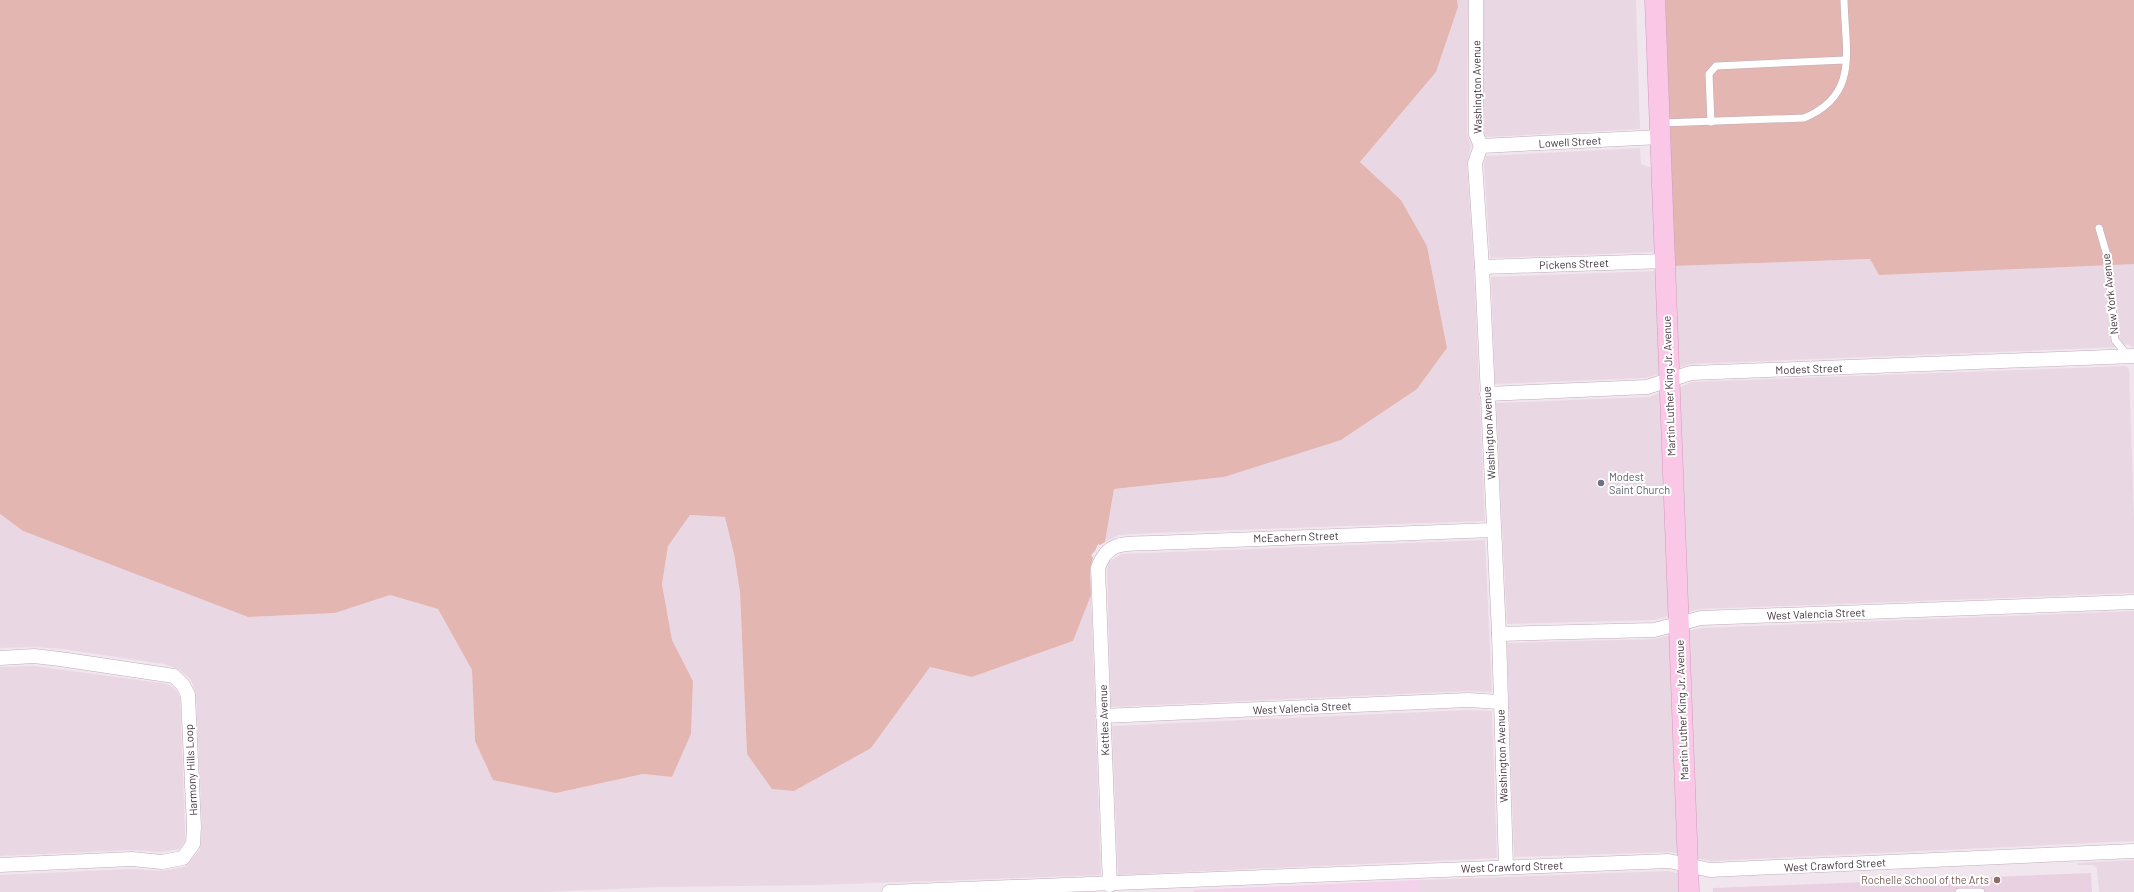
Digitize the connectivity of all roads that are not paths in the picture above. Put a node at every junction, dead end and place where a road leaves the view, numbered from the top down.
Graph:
1 (1476, 0) edge
2 (1655, 0) edge
3 (1844, 0) edge
4 (1845, 60) junction
5 (1711, 122) junction
6 (1659, 130) junction
7 (1481, 146) junction
8 (2099, 228) dead end
9 (1665, 261) junction
10 (1482, 267) junction
11 (2132, 358) edge
12 (1669, 381) junction
13 (1487, 394) junction
14 (1493, 530) junction
15 (1102, 556) joint
16 (2134, 602) edge
17 (1678, 623) junction
18 (1499, 634) junction
19 (0, 658) edge
20 (1500, 702) junction
21 (1103, 716) junction
22 (2134, 851) edge
23 (0, 865) edge
24 (1688, 866) junction
25 (1506, 867) junction
26 (1110, 884) junction
27 (1185, 887) edge
28 (889, 892) edge
29 (1689, 892) edge
30 (1959, 892) edge
31 (1981, 892) edge

1 - 7 street, Washington Avenue
2 - 6 street, Martin Luther King Jr. Avenue
3 - 4 lane
4 - 5 lane
4 - 5 lane
5 - 6 lane
6 - 7 street, Lowell Street
6 - 9 street, Martin Luther King Jr. Avenue
7 - 10 street, Washington Avenue
8 - 11 lane, New York Avenue
9 - 10 street, Pickens Street
9 - 12 street, Martin Luther King Jr. Avenue
10 - 13 street, Washington Avenue
11 - 12 street, Modest Street
12 - 13 street, Modest Street
12 - 17 street, Martin Luther King Jr. Avenue
13 - 14 street, Washington Avenue
14 - 15 street, McEachern Street
14 - 18 street, Washington Avenue
15 - 21 street, Kettles Avenue
16 - 17 street, West Valencia Street
17 - 18 street, West Valencia Street
17 - 24 street, Martin Luther King Jr. Avenue
18 - 20 street, Washington Avenue
19 - 23 street, Harmony Hills Loop
20 - 21 street, West Valencia Street
20 - 25 street, Washington Avenue
21 - 26 street, Kettles Avenue
22 - 24 street, West Crawford Street
24 - 25 street, West Crawford Street
24 - 29 street, Martin Luther King Jr. Avenue
25 - 27 street, West Crawford Street
26 - 27 street, West Crawford Street
26 - 28 street, West Crawford Street
30 - 31 lane

